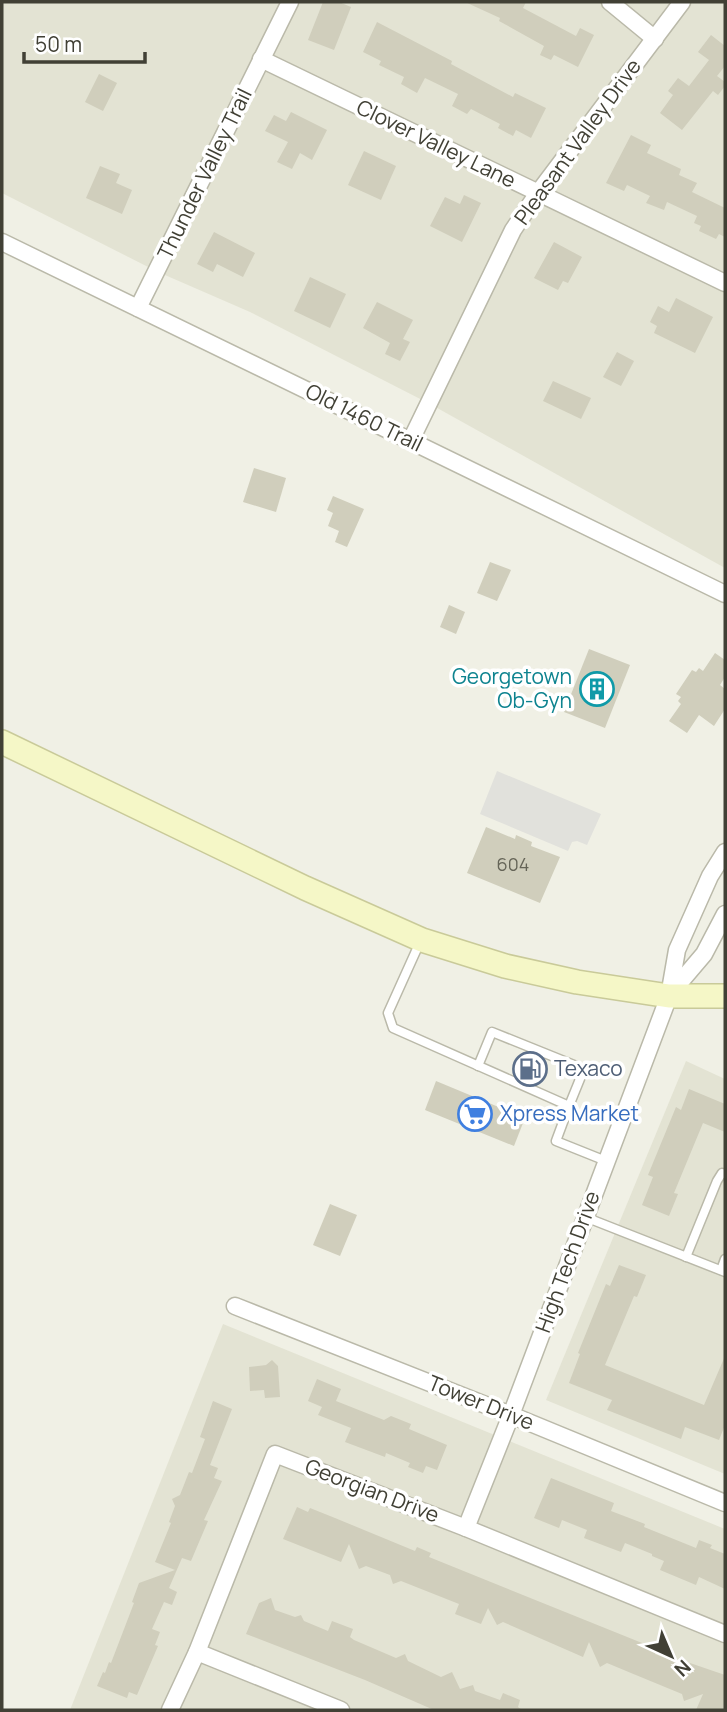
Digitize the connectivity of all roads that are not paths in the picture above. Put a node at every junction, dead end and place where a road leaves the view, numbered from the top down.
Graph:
1 (290, 2) edge
2 (610, 2) edge
3 (682, 2) edge
4 (655, 39) junction
5 (261, 59) junction
6 (538, 193) junction
7 (2, 242) edge
8 (725, 283) edge
9 (138, 308) junction
10 (411, 440) junction
11 (725, 594) edge
12 (2, 742) edge
13 (725, 852) edge
14 (725, 914) edge
15 (422, 940) junction
16 (669, 996) junction
17 (725, 996) edge
18 (478, 1066) junction
19 (569, 1106) junction
20 (606, 1160) junction
21 (725, 1174) edge
22 (584, 1217) junction
23 (686, 1257) junction
24 (725, 1259) edge
25 (723, 1271) edge
26 (236, 1306) dead end
27 (511, 1415) junction
28 (725, 1503) edge
29 (466, 1528) junction
30 (725, 1634) edge
31 (197, 1652) junction
32 (170, 1710) edge
33 (341, 1710) edge

1 - 5 street, Thunder Valley Trail
2 - 4 street
3 - 4 street, Pleasant Valley Drive
4 - 6 street, Pleasant Valley Drive
5 - 6 street, Clover Valley Lane
5 - 9 street, Thunder Valley Trail
6 - 8 street, Clover Valley Lane
6 - 10 street, Pleasant Valley Drive
7 - 9 street, Old 1460 Trail
9 - 10 street, Old 1460 Trail
10 - 11 street, Old 1460 Trail
12 - 15 main road
13 - 16 street, High Tech Drive
14 - 16 street, High Tech Drive
15 - 16 main road
15 - 18 lane
16 - 17 main road
16 - 20 street, High Tech Drive
18 - 19 lane
18 - 19 lane
19 - 20 lane
20 - 22 street, High Tech Drive
21 - 23 lane
22 - 23 lane
22 - 27 street, High Tech Drive
23 - 25 lane
24 - 25 lane
26 - 27 street, Tower Drive
27 - 28 street, Tower Drive
27 - 29 street, High Tech Drive
29 - 30 street, Georgian Drive
29 - 31 street, Georgian Drive
31 - 32 street, Georgian Drive
31 - 33 street

